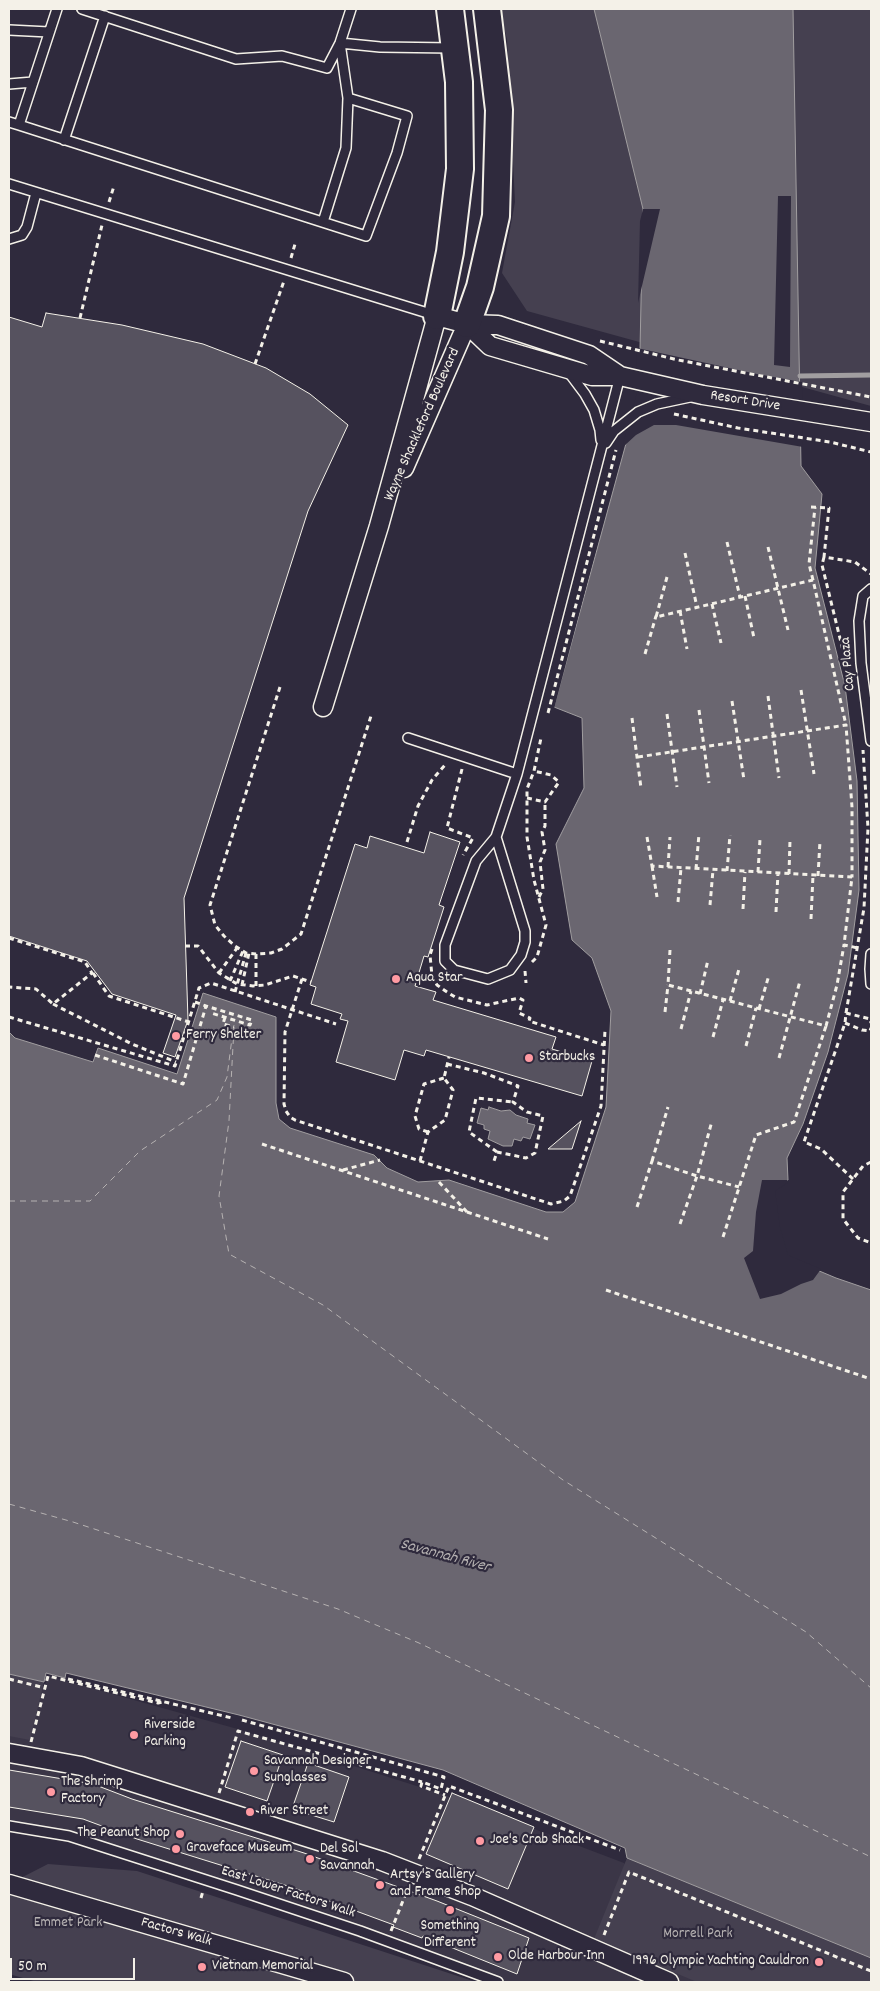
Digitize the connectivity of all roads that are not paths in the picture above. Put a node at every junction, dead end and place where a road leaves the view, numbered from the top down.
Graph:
1 (57, 9) edge
2 (82, 9) edge
3 (351, 9) edge
4 (450, 9) edge
5 (487, 9) edge
6 (105, 16) junction
7 (9, 30) edge
8 (49, 32) junction
9 (340, 43) junction
10 (456, 48) junction
11 (33, 82) junction
12 (9, 84) edge
13 (348, 98) junction
14 (9, 122) edge
15 (19, 125) junction
16 (64, 140) junction
17 (9, 184) edge
18 (36, 193) junction
19 (323, 222) junction
20 (9, 239) edge
21 (437, 316) junction
22 (467, 324) junction
23 (565, 368) junction
24 (620, 376) junction
25 (703, 395) junction
26 (871, 422) edge
27 (602, 448) junction
28 (378, 526) junction
29 (871, 589) edge
30 (323, 707) dead end
31 (408, 738) dead end
32 (871, 741) edge
33 (517, 774) junction
34 (496, 837) junction
35 (871, 954) edge
36 (871, 984) edge
37 (9, 1753) edge
38 (9, 1826) edge
39 (9, 1884) edge
40 (344, 1982) edge
41 (498, 1982) edge
42 (669, 1982) edge

1 - 8 lane
2 - 6 lane
3 - 9 lane
4 - 10 street
5 - 22 street
6 - 9 lane
6 - 16 lane
7 - 8 lane
8 - 11 lane
9 - 10 lane
9 - 13 lane
10 - 21 street
11 - 12 lane
11 - 15 lane
13 - 19 lane
13 - 19 lane
14 - 15 lane
15 - 16 lane
16 - 19 lane
17 - 18 lane
18 - 20 lane
18 - 21 lane
21 - 22 street, Resort Drive
21 - 28 street, Wayne Shackleford Boulevard
22 - 23 street, Resort Drive
22 - 24 street, Resort Drive
22 - 28 street, Wayne Shackleford Boulevard
23 - 24 street, Resort Drive
23 - 27 lane
24 - 25 street, Resort Drive
24 - 27 lane
25 - 26 street, Resort Drive
25 - 27 lane
27 - 33 lane
28 - 30 street, Wayne Shackleford Boulevard
29 - 32 lane, Cay Plaza
31 - 33 lane
33 - 34 lane
34 - 34 lane
35 - 36 lane
37 - 42 street
38 - 41 lane, East Lower Factors Walk
39 - 40 street, Factors Walk

